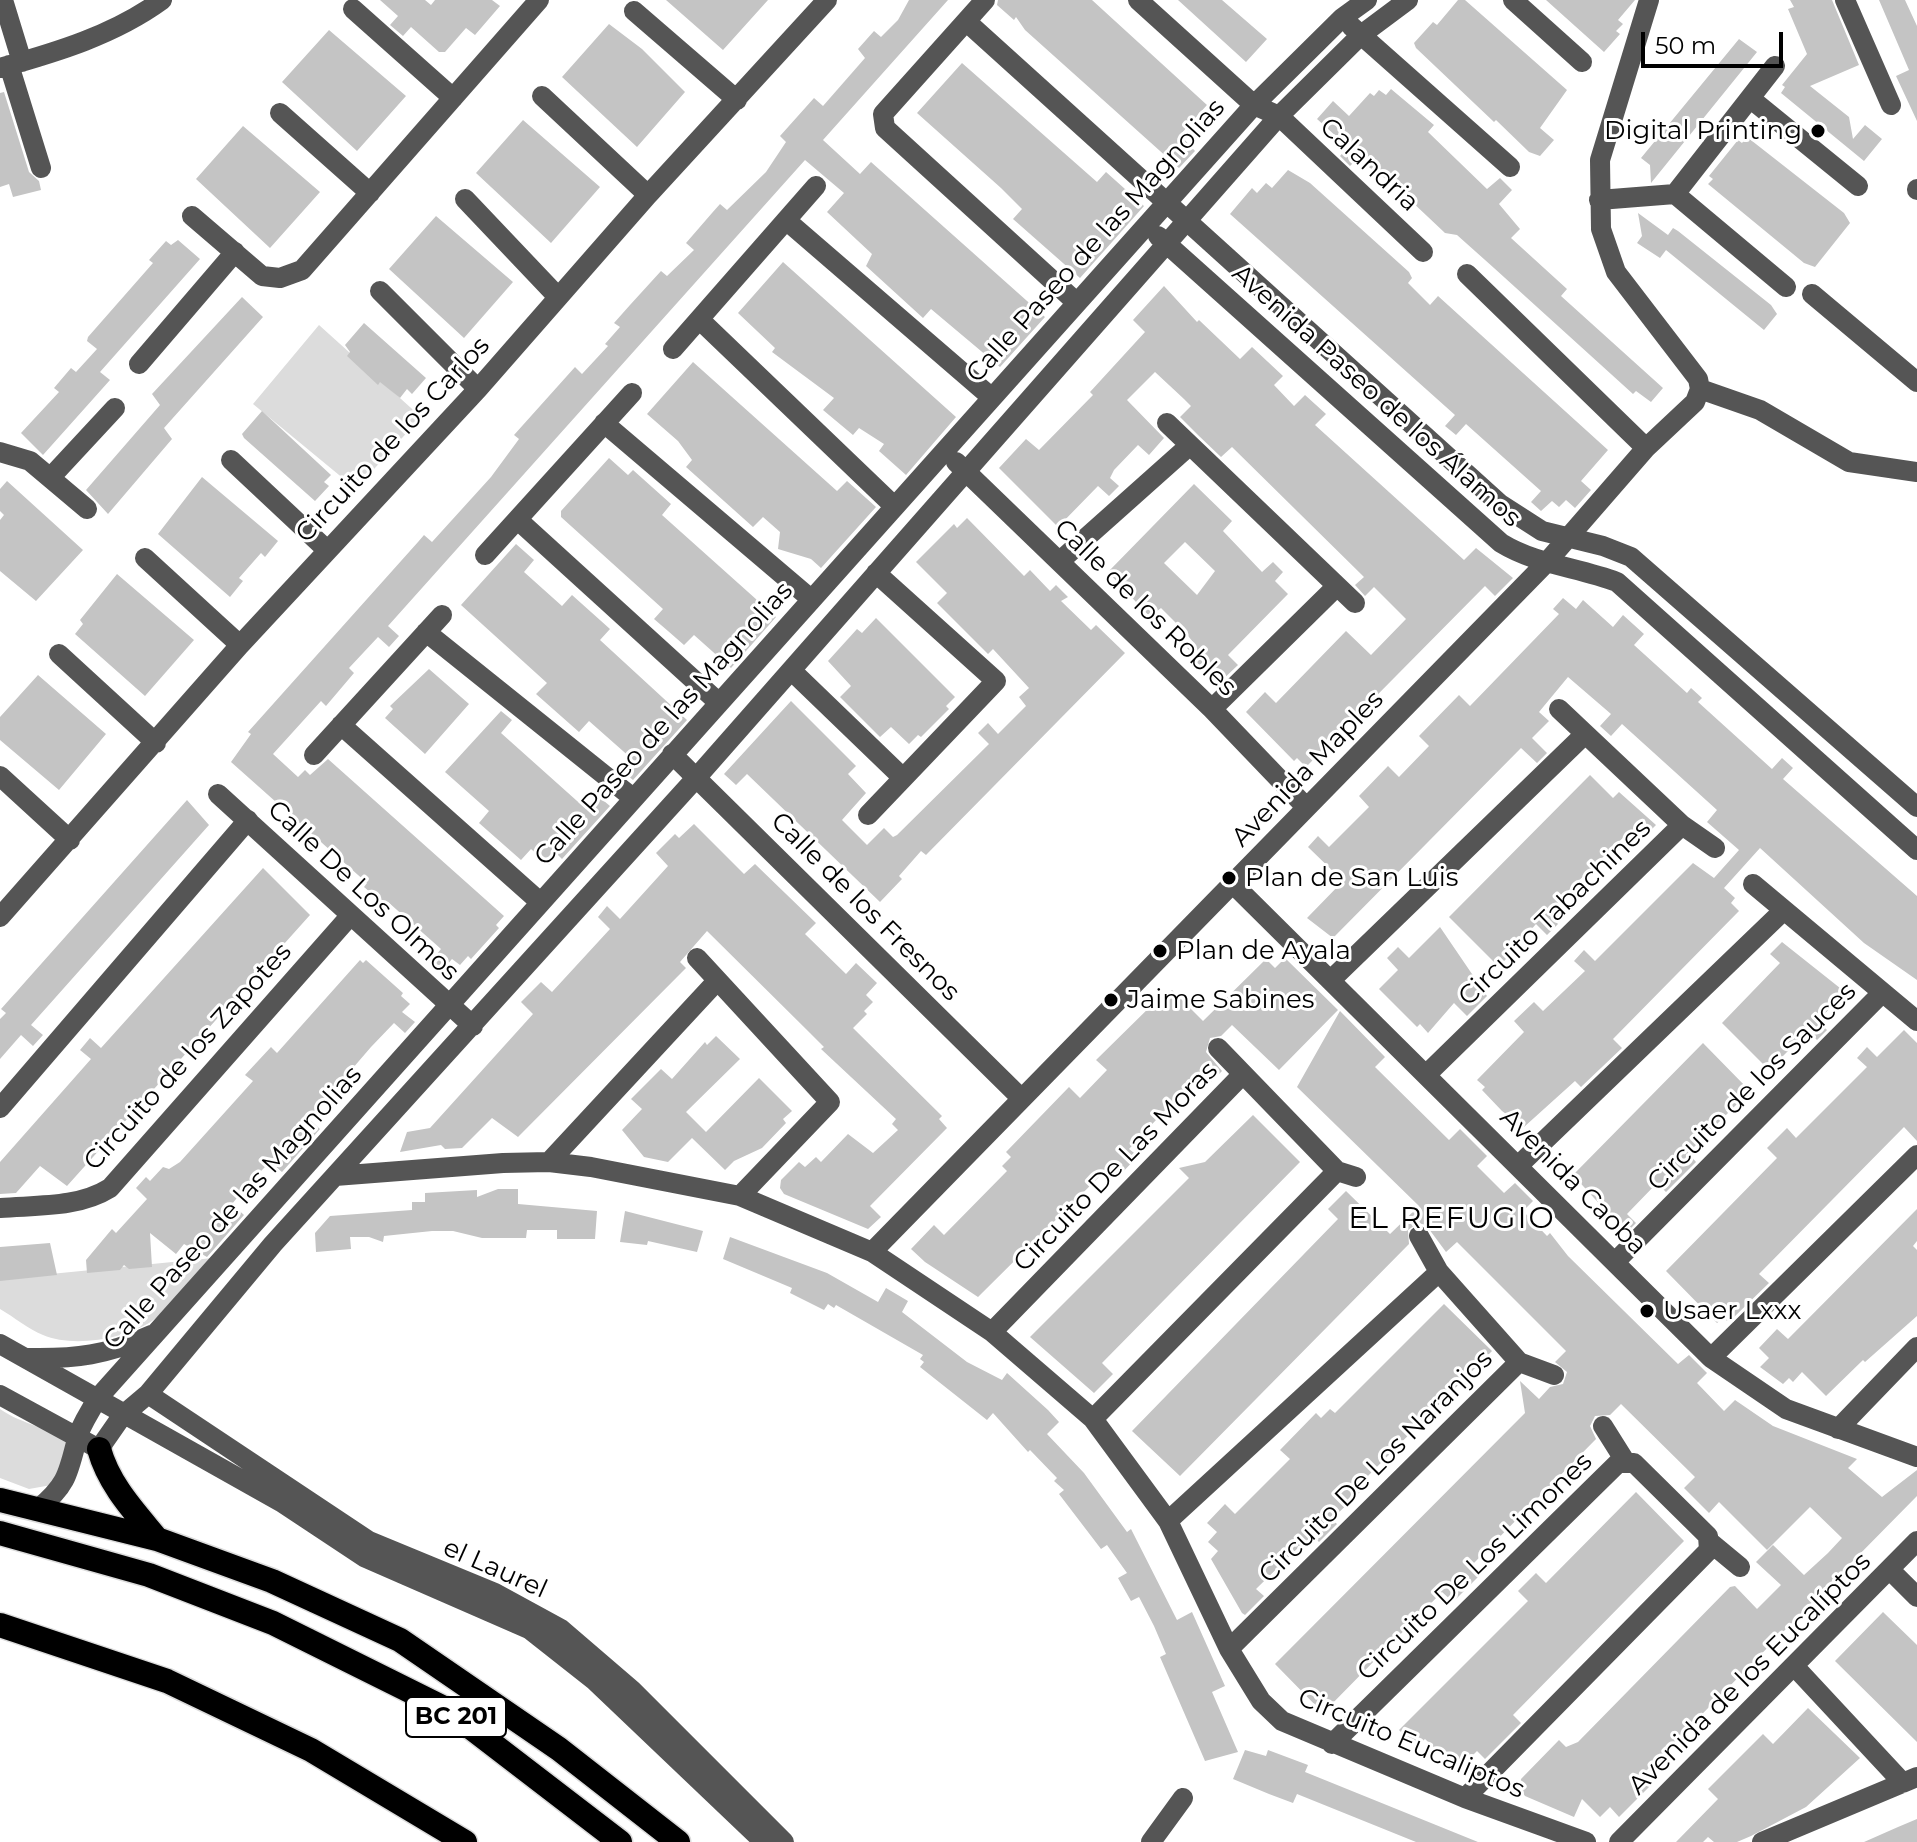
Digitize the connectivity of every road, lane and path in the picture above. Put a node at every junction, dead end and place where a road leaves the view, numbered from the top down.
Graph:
1 (3, 0) edge
2 (162, 0) edge
3 (539, 0) edge
4 (985, 0) edge
5 (1138, 0) edge
6 (1367, 0) edge
7 (1408, 0) edge
8 (1513, 0) edge
9 (1649, 0) edge
10 (1845, 0) edge
11 (824, 1) edge
12 (136, 9) edge
13 (353, 9) dead end
14 (634, 11) dead end
15 (1342, 18) junction
16 (968, 23) junction
17 (1361, 35) junction
18 (1298, 62) junction
19 (1582, 62) dead end
20 (10, 65) edge
21 (1775, 66) dead end
22 (1319, 76) junction
23 (542, 96) dead end
24 (453, 98) junction
25 (1751, 99) junction
26 (737, 100) junction
27 (1254, 105) junction
28 (1891, 105) dead end
29 (280, 113) dead end
30 (1279, 116) junction
31 (1510, 167) dead end
32 (41, 168) dead end
33 (816, 186) dead end
34 (1858, 186) dead end
35 (370, 193) junction
36 (1675, 194) junction
37 (648, 195) junction
38 (465, 199) dead end
39 (1599, 200) junction
40 (1166, 202) junction
41 (192, 216) dead end
42 (1187, 220) junction
43 (787, 221) junction
44 (1146, 226) junction
45 (1166, 244) junction
46 (235, 252) junction
47 (1423, 252) dead end
48 (1467, 274) dead end
49 (1786, 287) dead end
50 (380, 291) dead end
51 (1812, 294) dead end
52 (558, 297) junction
53 (1076, 302) junction
54 (700, 320) junction
55 (673, 349) dead end
56 (139, 364) dead end
57 (1917, 382) edge
58 (478, 389) junction
59 (1700, 389) junction
60 (632, 393) dead end
61 (991, 397) junction
62 (115, 408) dead end
63 (604, 423) junction
64 (1167, 423) dead end
65 (1189, 446) junction
66 (1646, 448) junction
67 (944, 450) junction
68 (2, 452) edge
69 (231, 460) dead end
70 (965, 471) junction
71 (1917, 472) edge
72 (50, 478) junction
73 (894, 506) junction
74 (87, 509) dead end
75 (518, 520) junction
76 (1569, 537) junction
77 (327, 550) junction
78 (485, 555) dead end
79 (145, 558) dead end
80 (1060, 561) junction
81 (1546, 563) junction
82 (876, 573) junction
83 (1336, 587) junction
84 (811, 599) junction
85 (1355, 603) dead end
86 (442, 615) dead end
87 (426, 632) junction
88 (240, 645) junction
89 (59, 654) dead end
90 (792, 671) junction
91 (718, 702) junction
92 (1212, 709) junction
93 (1559, 709) dead end
94 (341, 725) junction
95 (1584, 735) junction
96 (156, 743) junction
97 (672, 754) junction
98 (314, 755) dead end
99 (0, 776) edge
100 (697, 777) junction
101 (903, 778) junction
102 (218, 794) dead end
103 (633, 798) junction
104 (1306, 807) junction
105 (1917, 807) edge
106 (868, 815) dead end
107 (248, 820) junction
108 (1682, 825) junction
109 (70, 840) junction
110 (1715, 848) dead end
111 (1917, 850) edge
112 (1232, 883) junction
113 (1753, 884) dead end
114 (540, 902) junction
115 (1783, 911) junction
116 (350, 916) junction
117 (0, 917) edge
118 (697, 958) dead end
119 (1333, 978) junction
120 (716, 982) junction
121 (1881, 994) junction
122 (449, 1005) junction
123 (1917, 1021) edge
124 (473, 1026) junction
125 (1218, 1048) dead end
126 (1428, 1073) junction
127 (1242, 1075) junction
128 (1021, 1098) junction
129 (0, 1108) edge
130 (1917, 1155) edge
131 (549, 1162) junction
132 (1519, 1165) junction
133 (335, 1176) junction
134 (740, 1196) junction
135 (0, 1208) edge
136 (250, 1227) junction
137 (1419, 1236) dead end
138 (273, 1244) junction
139 (872, 1252) junction
140 (1615, 1262) junction
141 (1439, 1272) junction
142 (159, 1332) junction
143 (992, 1332) junction
144 (0, 1344) edge
145 (1917, 1347) edge
146 (25, 1358) junction
147 (1711, 1358) junction
148 (1519, 1362) junction
149 (1554, 1375) dead end
150 (148, 1394) junction
151 (0, 1395) edge
152 (97, 1399) junction
153 (122, 1416) junction
154 (1093, 1419) junction
155 (1603, 1426) dead end
156 (1838, 1429) junction
157 (77, 1437) junction
158 (99, 1449) junction
159 (1917, 1457) edge
160 (1625, 1461) junction
161 (0, 1500) edge
162 (38, 1509) junction
163 (1168, 1521) junction
164 (0, 1533) edge
165 (157, 1539) junction
166 (1917, 1541) edge
167 (1711, 1543) junction
168 (1740, 1567) dead end
169 (1890, 1570) junction
170 (1917, 1597) edge
171 (0, 1625) edge
172 (1229, 1649) junction
173 (1795, 1667) junction
174 (1332, 1744) junction
175 (559, 1749) junction
176 (1910, 1780) edge
177 (1183, 1798) dead end
178 (1465, 1798) junction
179 (613, 1835) edge
180 (465, 1842) edge
181 (678, 1842) edge
182 (764, 1842) edge
183 (784, 1842) edge
184 (1151, 1842) edge
185 (1586, 1842) edge
186 (1619, 1842) edge
187 (1762, 1842) edge

1 - 20 street
2 - 12 street
3 - 24 street
4 - 16 street
5 - 27 street, Calandria
6 - 15 street, Calle Paseo de las Magnolias
7 - 17 street, Calle Paseo de las Magnolias
8 - 19 street
9 - 39 street
10 - 28 street
11 - 26 street, Circuito de los Carlos
12 - 20 street
13 - 24 street
14 - 26 street
15 - 17 street
15 - 18 street, Calle Paseo de las Magnolias
16 - 40 street, Avenida Paseo de los Álamos
16 - 53 street
17 - 22 street, Calle Paseo de las Magnolias
17 - 31 street
18 - 22 street
18 - 27 street, Calle Paseo de las Magnolias
20 - 32 street
21 - 25 street
22 - 30 street, Calle Paseo de las Magnolias
23 - 37 street
24 - 35 street
25 - 34 street
25 - 36 street
26 - 37 street, Circuito de los Carlos
27 - 30 street, Calandria
27 - 40 street, Calle Paseo de las Magnolias
29 - 35 street
30 - 42 street, Calle Paseo de las Magnolias
30 - 47 street, Calandria
33 - 43 street
35 - 46 street
36 - 39 street
36 - 49 street
37 - 52 street, Circuito de los Carlos
38 - 52 street
39 - 59 street
40 - 42 street, Avenida Paseo de los Álamos
40 - 44 street, Calle Paseo de las Magnolias
41 - 46 street
42 - 45 street, Calle Paseo de las Magnolias
42 - 76 street, Avenida Paseo de los Álamos
43 - 54 street
43 - 61 street
44 - 45 street, Avenida Paseo de los Álamos
44 - 53 street, Calle Paseo de las Magnolias
45 - 70 street, Calle Paseo de las Magnolias
45 - 81 street, Avenida Paseo de los Álamos
46 - 56 street
48 - 66 street
50 - 58 street
51 - 57 street
52 - 58 street, Circuito de los Carlos
53 - 61 street, Calle Paseo de las Magnolias
54 - 55 street
54 - 73 street
58 - 77 street, Circuito de los Carlos
59 - 66 street, Avenida Maples
59 - 71 street
60 - 63 street
61 - 67 street, Calle Paseo de las Magnolias
62 - 72 street
63 - 75 street
63 - 84 street
64 - 65 street
65 - 80 street
65 - 83 street
66 - 76 street, Avenida Maples
67 - 70 street, Calle de los Robles
67 - 73 street, Calle Paseo de las Magnolias
68 - 72 street
69 - 77 street
70 - 80 street, Calle de los Robles
70 - 82 street, Calle Paseo de las Magnolias
72 - 74 street
73 - 84 street, Calle Paseo de las Magnolias
75 - 78 street
75 - 91 street
76 - 81 street, Avenida Maples
76 - 105 street, Avenida Paseo de los Álamos
77 - 88 street, Circuito de los Carlos
79 - 88 street
80 - 92 street, Calle de los Robles
81 - 104 street, Avenida Maples
81 - 111 street, Avenida Paseo de los Álamos
82 - 90 street, Calle Paseo de las Magnolias
82 - 101 street
83 - 85 street
83 - 92 street
84 - 91 street, Calle Paseo de las Magnolias
86 - 87 street
87 - 94 street
87 - 103 street
88 - 96 street, Circuito de los Carlos
89 - 96 street
90 - 100 street, Calle Paseo de las Magnolias
90 - 101 street
91 - 97 street, Calle Paseo de las Magnolias
92 - 104 street, Calle de los Robles
93 - 95 street, Circuito Tabachines
94 - 98 street
94 - 114 street
95 - 108 street, Circuito Tabachines
95 - 119 street
96 - 109 street, Circuito de los Carlos
97 - 100 street, Calle de los Fresnos
97 - 103 street, Calle Paseo de las Magnolias
99 - 109 street
100 - 124 street, Calle Paseo de las Magnolias
100 - 128 street, Calle de los Fresnos
101 - 106 street
102 - 107 street, Calle De Los Olmos
103 - 114 street, Calle Paseo de las Magnolias
104 - 112 street, Avenida Maples
107 - 116 street, Calle De Los Olmos
107 - 129 street
108 - 110 street
108 - 126 street, Circuito Tabachines
109 - 117 street, Circuito de los Carlos
112 - 119 street, Avenida Caoba
112 - 128 street, Avenida Maples
113 - 115 street, Circuito de los Sauces
114 - 122 street, Calle Paseo de las Magnolias
115 - 121 street, Circuito de los Sauces
115 - 132 street
116 - 122 street, Calle De Los Olmos
116 - 135 street, Circuito de los Zapotes
118 - 120 street
119 - 126 street, Avenida Caoba
120 - 131 street
120 - 134 street
121 - 123 street
121 - 140 street, Circuito de los Sauces
122 - 124 street, Calle De Los Olmos
122 - 136 street, Calle Paseo de las Magnolias
124 - 133 street, Calle Paseo de las Magnolias
125 - 127 street
126 - 132 street, Avenida Caoba
127 - 143 street, Circuito De Las Moras
127 - 154 street, Circuito De Las Moras
128 - 139 street, Avenida Maples
130 - 147 street
131 - 133 street, Circuito Eucaliptos
131 - 134 street, Circuito Eucaliptos
132 - 140 street, Avenida Caoba
133 - 138 street, Calle Paseo de las Magnolias
134 - 139 street, Circuito Eucaliptos
136 - 138 street
136 - 142 street, Calle Paseo de las Magnolias
137 - 141 street, Circuito De Los Naranjos
138 - 150 street, Calle Paseo de las Magnolias
139 - 143 street, Circuito Eucaliptos
140 - 147 street, Avenida Caoba
141 - 148 street, Circuito De Los Naranjos
141 - 163 street
142 - 146 street
142 - 152 street, Calle Paseo de las Magnolias
143 - 154 street, Circuito Eucaliptos
144 - 146 street
145 - 156 street
146 - 152 street
147 - 156 street, Avenida Caoba
148 - 149 street
148 - 172 street, Circuito De Los Naranjos
150 - 153 street, Calle Paseo de las Magnolias
150 - 183 street, el Laurel
151 - 157 street
152 - 153 street
152 - 157 street, Calle Paseo de las Magnolias
153 - 158 street, Calle Paseo de las Magnolias
153 - 182 street
154 - 163 street, Circuito Eucaliptos
155 - 160 street
156 - 159 street, Avenida Caoba
157 - 158 street
157 - 162 street, Calle Paseo de las Magnolias
158 - 165 highway
160 - 167 street, Circuito De Los Limones
160 - 174 street, Circuito De Los Limones
161 - 162 highway
162 - 165 highway
163 - 172 street, Circuito Eucaliptos
164 - 179 highway, BC 201
165 - 175 highway
166 - 169 street, Avenida de los Eucalíptos
167 - 168 street, Circuito De Los Limones
167 - 178 street
169 - 170 street
169 - 173 street, Avenida de los Eucalíptos
171 - 180 highway
172 - 174 street, Circuito Eucaliptos
173 - 176 street
173 - 186 street, Avenida de los Eucalíptos
174 - 178 street, Circuito Eucaliptos
175 - 179 highway
175 - 181 highway
176 - 187 street
177 - 184 street
178 - 185 street, Circuito Eucaliptos

